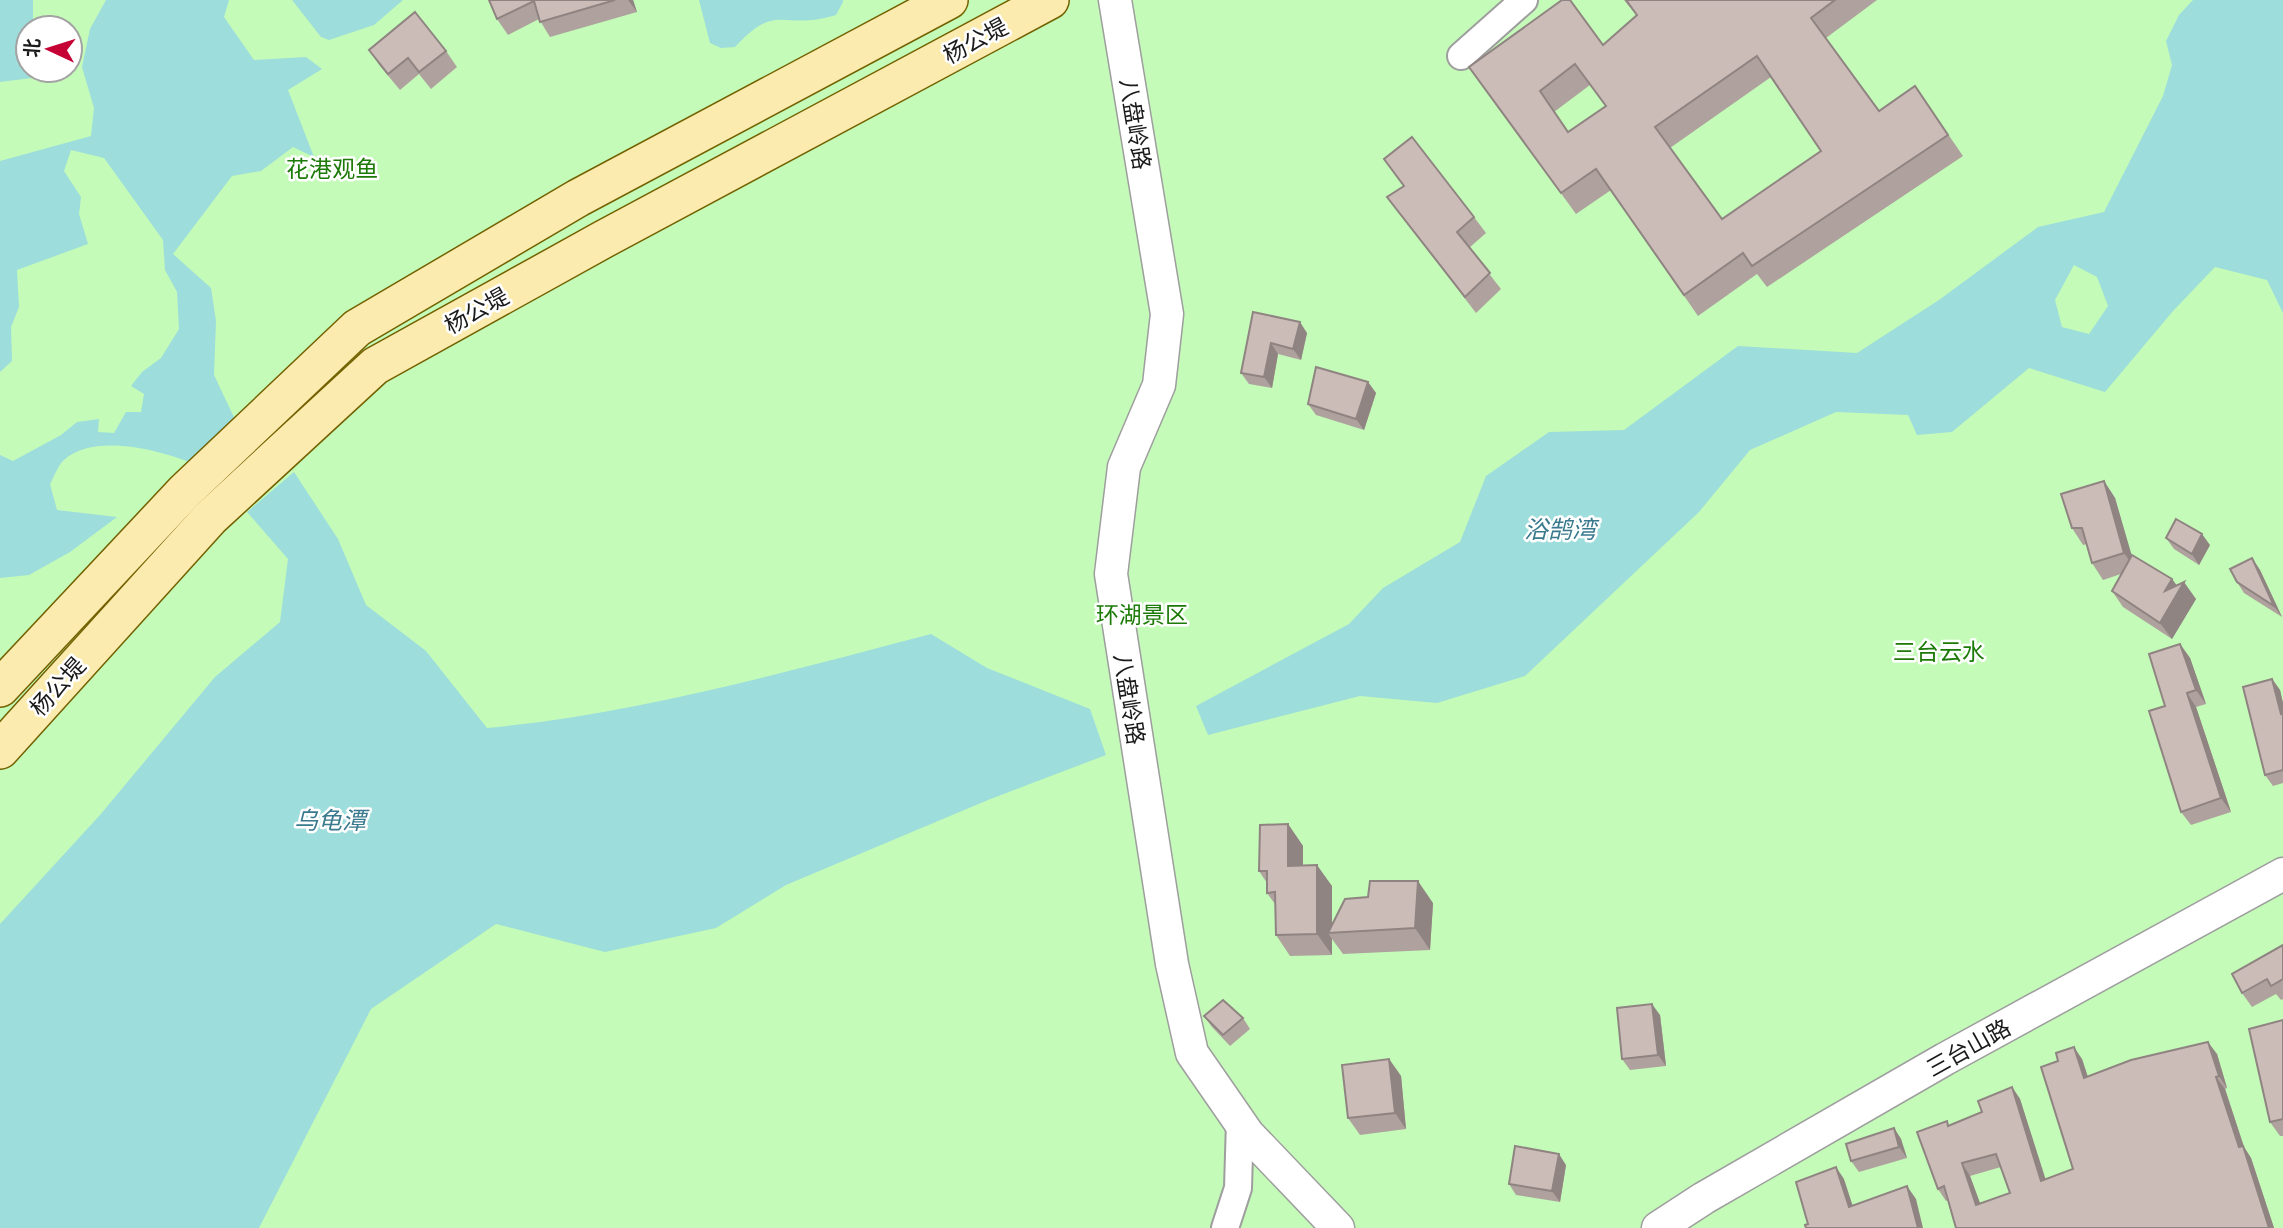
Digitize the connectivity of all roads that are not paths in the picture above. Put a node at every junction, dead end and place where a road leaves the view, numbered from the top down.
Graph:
1 (949, 0) edge
2 (1050, 0) edge
3 (1115, 0) edge
4 (1524, 0) edge
5 (1461, 55) dead end
6 (0, 688) edge
7 (0, 750) edge
8 (2283, 874) edge
9 (1240, 1121) junction
10 (1225, 1228) edge
11 (1338, 1228) edge
12 (1658, 1228) edge

1 - 6 main road, 杨公堤
2 - 7 main road, 杨公堤
3 - 9 street, 八盘岭路
4 - 5 street
8 - 12 street, 三台山路
9 - 10 street
9 - 11 street, 八盘岭路

